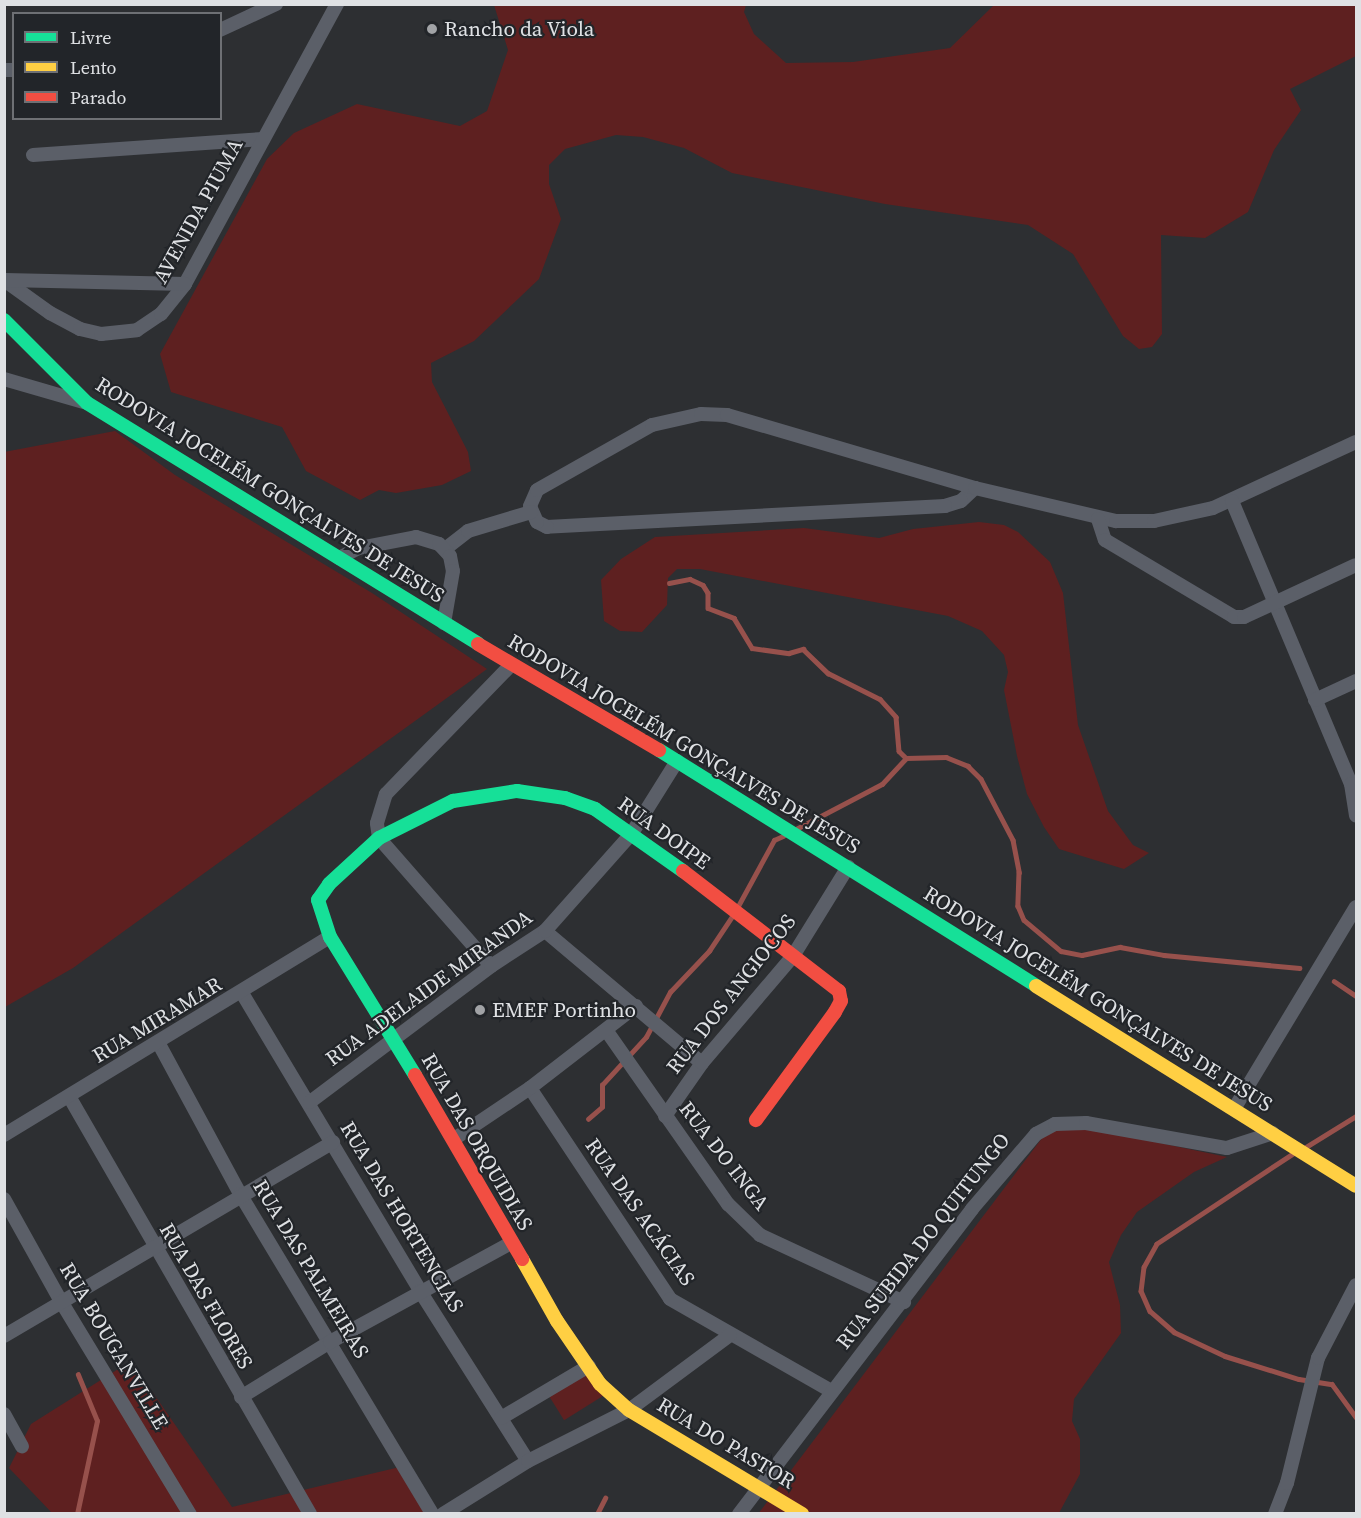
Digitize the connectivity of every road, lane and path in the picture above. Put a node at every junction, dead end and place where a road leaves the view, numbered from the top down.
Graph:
1 (240, 4) edge
2 (276, 4) edge
3 (337, 4) edge
4 (238, 19) junction
5 (222, 29) edge
6 (263, 139) junction
7 (33, 155) dead end
8 (5, 280) edge
9 (185, 284) junction
10 (4, 320) edge
11 (4, 379) edge
12 (87, 403) junction
13 (1356, 442) edge
14 (975, 488) junction
15 (1232, 501) junction
16 (531, 512) junction
17 (1098, 519) junction
18 (446, 549) junction
19 (339, 558) junction
20 (1356, 565) edge
21 (1275, 603) junction
22 (444, 623) junction
23 (511, 665) junction
24 (1356, 681) edge
25 (1315, 700) junction
26 (677, 760) junction
27 (1354, 784) edge
28 (1356, 816) edge
29 (632, 833) junction
30 (379, 838) junction
31 (848, 867) junction
32 (329, 884) joint
33 (1356, 907) edge
34 (545, 931) junction
35 (330, 937) junction
36 (793, 956) junction
37 (491, 966) junction
38 (242, 993) junction
39 (636, 1006) junction
40 (606, 1030) junction
41 (391, 1038) junction
42 (159, 1044) junction
43 (702, 1064) junction
44 (530, 1088) junction
45 (69, 1098) junction
46 (310, 1102) junction
47 (1234, 1109) junction
48 (665, 1116) junction
49 (756, 1120) dead end
50 (1273, 1133) junction
51 (4, 1135) edge
52 (454, 1139) junction
53 (333, 1142) junction
54 (1356, 1186) edge
55 (240, 1194) junction
56 (4, 1199) edge
57 (511, 1243) junction
58 (152, 1247) junction
59 (1356, 1285) edge
60 (420, 1291) junction
61 (904, 1302) junction
62 (62, 1303) junction
63 (730, 1335) junction
64 (4, 1336) edge
65 (330, 1342) junction
66 (588, 1366) junction
67 (831, 1391) junction
68 (241, 1397) junction
69 (629, 1410) junction
70 (4, 1414) edge
71 (501, 1418) junction
72 (22, 1446) dead end
73 (528, 1461) junction
74 (760, 1485) junction
75 (190, 1514) edge
76 (310, 1514) edge
77 (432, 1514) edge
78 (442, 1514) edge
79 (739, 1514) edge
80 (802, 1514) edge
81 (1275, 1514) edge

1 - 4 street
2 - 4 street
3 - 6 street, AVENIDA PIUMA
4 - 5 street
6 - 7 street
6 - 9 street, AVENIDA PIUMA
8 - 9 street
8 - 9 street, AVENIDA PIUMA
10 - 12 main road, RODOVIA JOCELÉM GONÇALVES DE JESUS
11 - 12 street
12 - 19 main road, RODOVIA JOCELÉM GONÇALVES DE JESUS
13 - 15 street
14 - 16 street
14 - 16 street
14 - 17 street
15 - 17 street
15 - 21 street
16 - 18 street
17 - 21 street
18 - 19 street
18 - 22 street
19 - 22 main road, RODOVIA JOCELÉM GONÇALVES DE JESUS
20 - 21 street
21 - 25 street
22 - 23 main road, RODOVIA JOCELÉM GONÇALVES DE JESUS
23 - 26 main road, RODOVIA JOCELÉM GONÇALVES DE JESUS
23 - 30 street
24 - 25 street
25 - 27 street
26 - 29 street, RUA ADELAIDE MIRANDA
26 - 31 main road, RODOVIA JOCELÉM GONÇALVES DE JESUS
27 - 28 street
29 - 30 main road, RUA DOIPE
29 - 34 street, RUA ADELAIDE MIRANDA
29 - 36 main road, RUA DOIPE
30 - 32 main road, RUA DOIPE
30 - 37 street
31 - 36 street, RUA DOS ANGIOCOS
31 - 47 main road, RODOVIA JOCELÉM GONÇALVES DE JESUS
32 - 35 main road, RUA DAS ORQUIDIAS
33 - 47 street
34 - 37 street, RUA ADELAIDE MIRANDA
34 - 39 street
35 - 38 street, RUA MIRAMAR
35 - 41 main road, RUA DAS ORQUIDIAS
36 - 43 street, RUA DOS ANGIOCOS
36 - 49 main road, RUA DOIPE
37 - 41 street, RUA ADELAIDE MIRANDA
38 - 42 street, RUA MIRAMAR
38 - 46 street, RUA DAS HORTENCIAS
39 - 40 street
39 - 43 street
40 - 44 street
40 - 48 street, RUA DO INGA
41 - 46 street, RUA ADELAIDE MIRANDA
41 - 52 main road, RUA DAS ORQUIDIAS
42 - 45 street, RUA MIRAMAR
42 - 55 street, RUA DAS PALMEIRAS
43 - 48 street, RUA DOS ANGIOCOS
44 - 52 street
44 - 63 street, RUA DAS ACÁCIAS
45 - 51 street, RUA MIRAMAR
45 - 58 street, RUA DAS FLORES
46 - 53 street, RUA DAS HORTENCIAS
47 - 50 main road, RODOVIA JOCELÉM GONÇALVES DE JESUS
48 - 61 street, RUA DO INGA
50 - 54 main road, RODOVIA JOCELÉM GONÇALVES DE JESUS
50 - 61 street, RUA SUBIDA DO QUITUNGO
52 - 57 main road, RUA DAS ORQUIDIAS
53 - 55 street
53 - 60 street, RUA DAS HORTENCIAS
55 - 58 street
55 - 65 street, RUA DAS PALMEIRAS
56 - 62 street, RUA BOUGANVILLE
57 - 60 street
57 - 66 main road, RUA DAS ORQUIDIAS
58 - 62 street
58 - 68 street, RUA DAS FLORES
59 - 81 street
60 - 65 street
60 - 71 street, RUA DAS HORTENCIAS
61 - 67 street, RUA SUBIDA DO QUITUNGO
62 - 64 street
62 - 75 street, RUA BOUGANVILLE
63 - 67 street, RUA DAS ACÁCIAS
63 - 69 street
65 - 68 street
65 - 77 street, RUA DAS PALMEIRAS
66 - 69 main road, RUA DAS ORQUIDIAS
66 - 71 street
67 - 74 street, RUA SUBIDA DO QUITUNGO
68 - 76 street, RUA DAS FLORES
69 - 73 street
69 - 74 main road, RUA DO PASTOR
70 - 72 street
71 - 73 street, RUA DAS HORTENCIAS
73 - 78 street
74 - 79 street, RUA SUBIDA DO QUITUNGO
74 - 80 main road, RUA DO PASTOR

